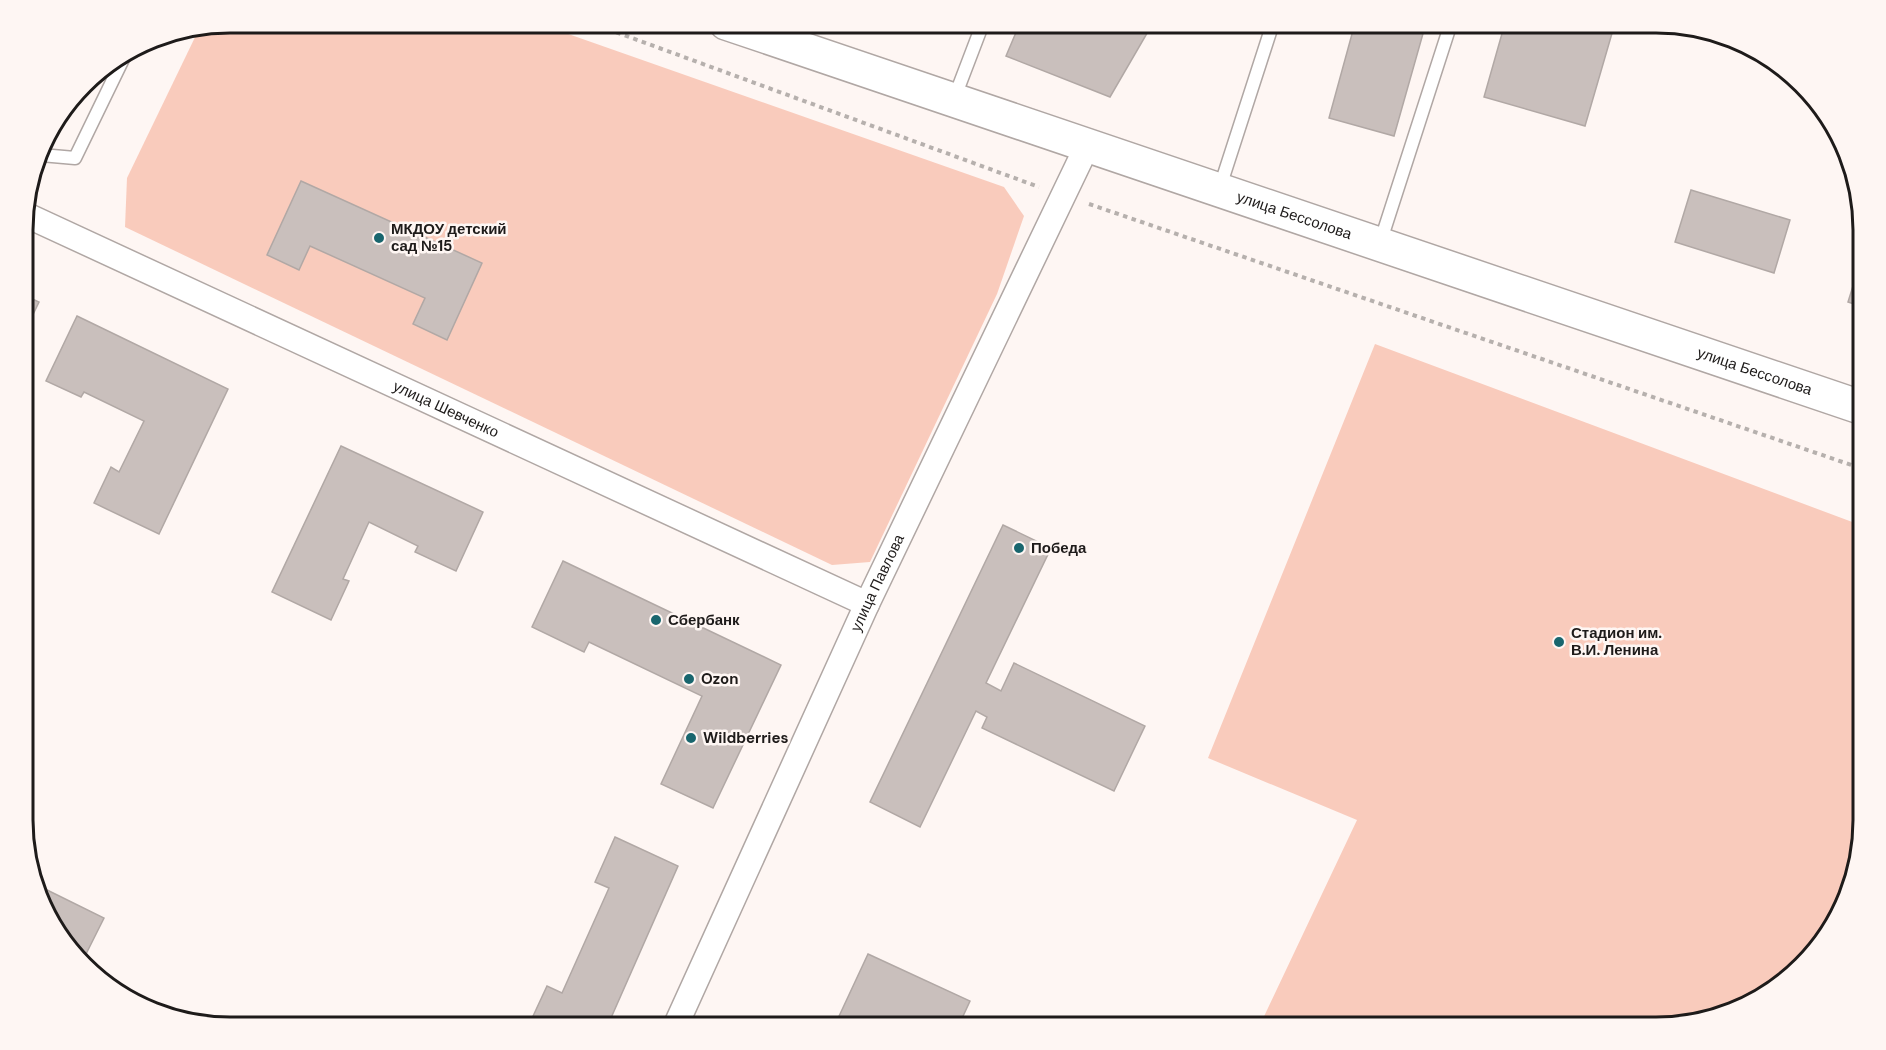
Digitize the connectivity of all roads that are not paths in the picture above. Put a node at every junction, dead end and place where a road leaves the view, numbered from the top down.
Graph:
1 (759, 33) edge
2 (979, 33) edge
3 (1269, 33) edge
4 (1447, 33) edge
5 (119, 66) edge
6 (954, 99) junction
7 (1088, 144) junction
8 (47, 156) edge
9 (1219, 190) junction
10 (34, 219) edge
11 (1380, 243) junction
12 (1853, 405) edge
13 (867, 604) junction
14 (680, 1017) edge

1 - 6 main road, улица Бессолова
2 - 6 lane
3 - 9 lane
4 - 11 lane
5 - 8 lane
6 - 7 main road, улица Бессолова
7 - 9 main road, улица Бессолова
7 - 13 street, улица Павлова
9 - 11 main road, улица Бессолова
10 - 13 street, улица Шевченко
11 - 12 main road, улица Бессолова
13 - 14 street, улица Павлова

